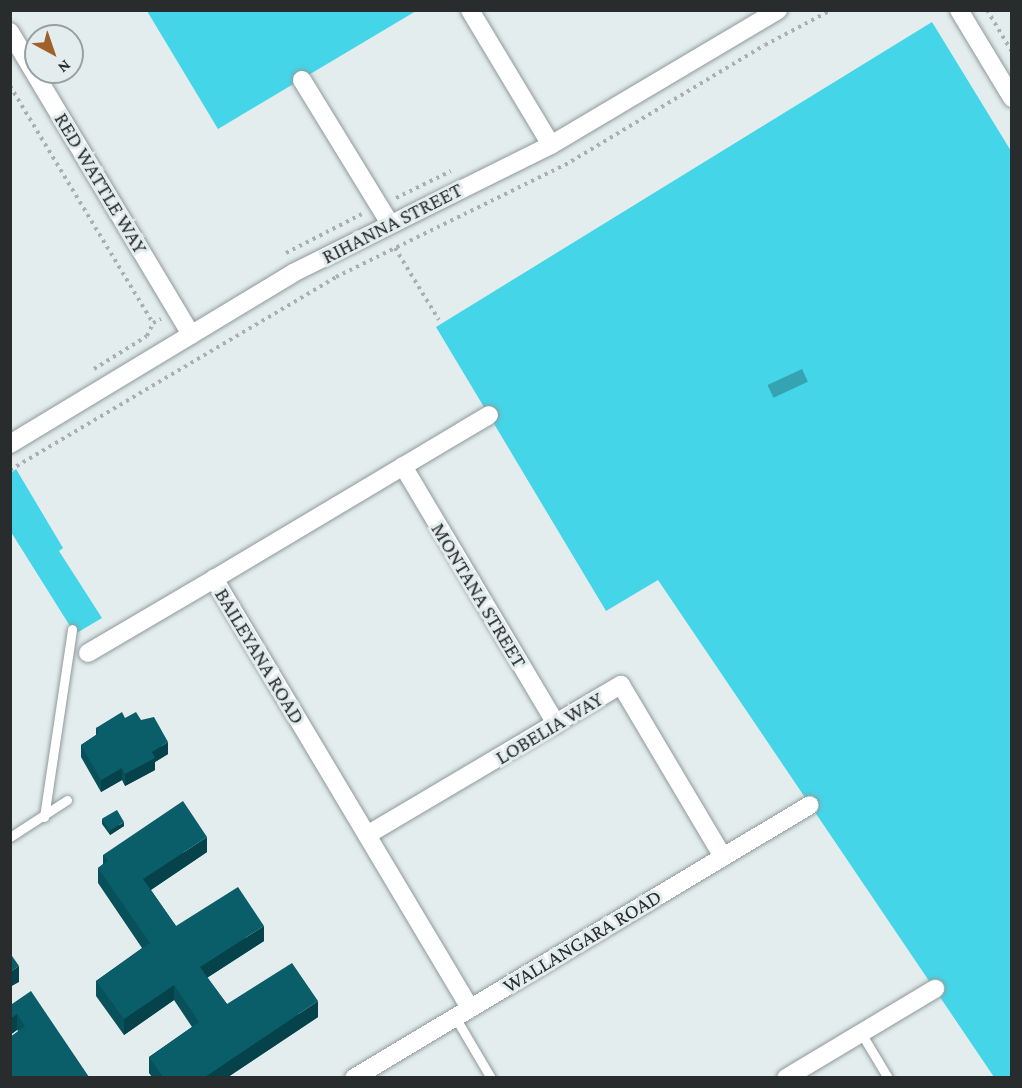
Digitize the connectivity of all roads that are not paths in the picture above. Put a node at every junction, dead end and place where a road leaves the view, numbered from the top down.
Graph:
1 (470, 10) edge
2 (778, 10) edge
3 (959, 10) edge
4 (744, 18) edge
5 (10, 32) edge
6 (302, 80) dead end
7 (1011, 98) edge
8 (551, 144) junction
9 (389, 222) junction
10 (191, 334) junction
11 (489, 415) dead end
12 (10, 444) edge
13 (403, 466) junction
14 (214, 579) junction
15 (72, 629) dead end
16 (88, 653) dead end
17 (556, 724) junction
18 (68, 800) dead end
19 (810, 806) dead end
20 (44, 817) junction
21 (367, 835) junction
22 (10, 837) edge
23 (723, 857) junction
24 (934, 989) dead end
25 (462, 1012) junction
26 (861, 1033) junction
27 (354, 1077) edge
28 (491, 1077) edge
29 (786, 1077) edge
30 (888, 1077) edge

1 - 8 street
2 - 4 street, RIHANNA STREET
3 - 7 street
4 - 8 street, RIHANNA STREET
5 - 10 street, RED WATTLE WAY
6 - 9 street
8 - 9 street, RIHANNA STREET
9 - 10 street, RIHANNA STREET
10 - 12 street, RIHANNA STREET
11 - 13 street, BAILEYANA ROAD
13 - 14 street, BAILEYANA ROAD
13 - 17 street, MONTANA STREET
14 - 16 street
14 - 21 street, BAILEYANA ROAD
15 - 20 lane
17 - 21 street, LOBELIA WAY
17 - 23 street, LOBELIA WAY
18 - 20 lane
19 - 23 street, WALLANGARA ROAD
20 - 22 lane
21 - 25 street, BAILEYANA ROAD
23 - 25 street, WALLANGARA ROAD
24 - 26 street
25 - 27 street, WALLANGARA ROAD
25 - 28 lane
26 - 29 street
26 - 30 lane

